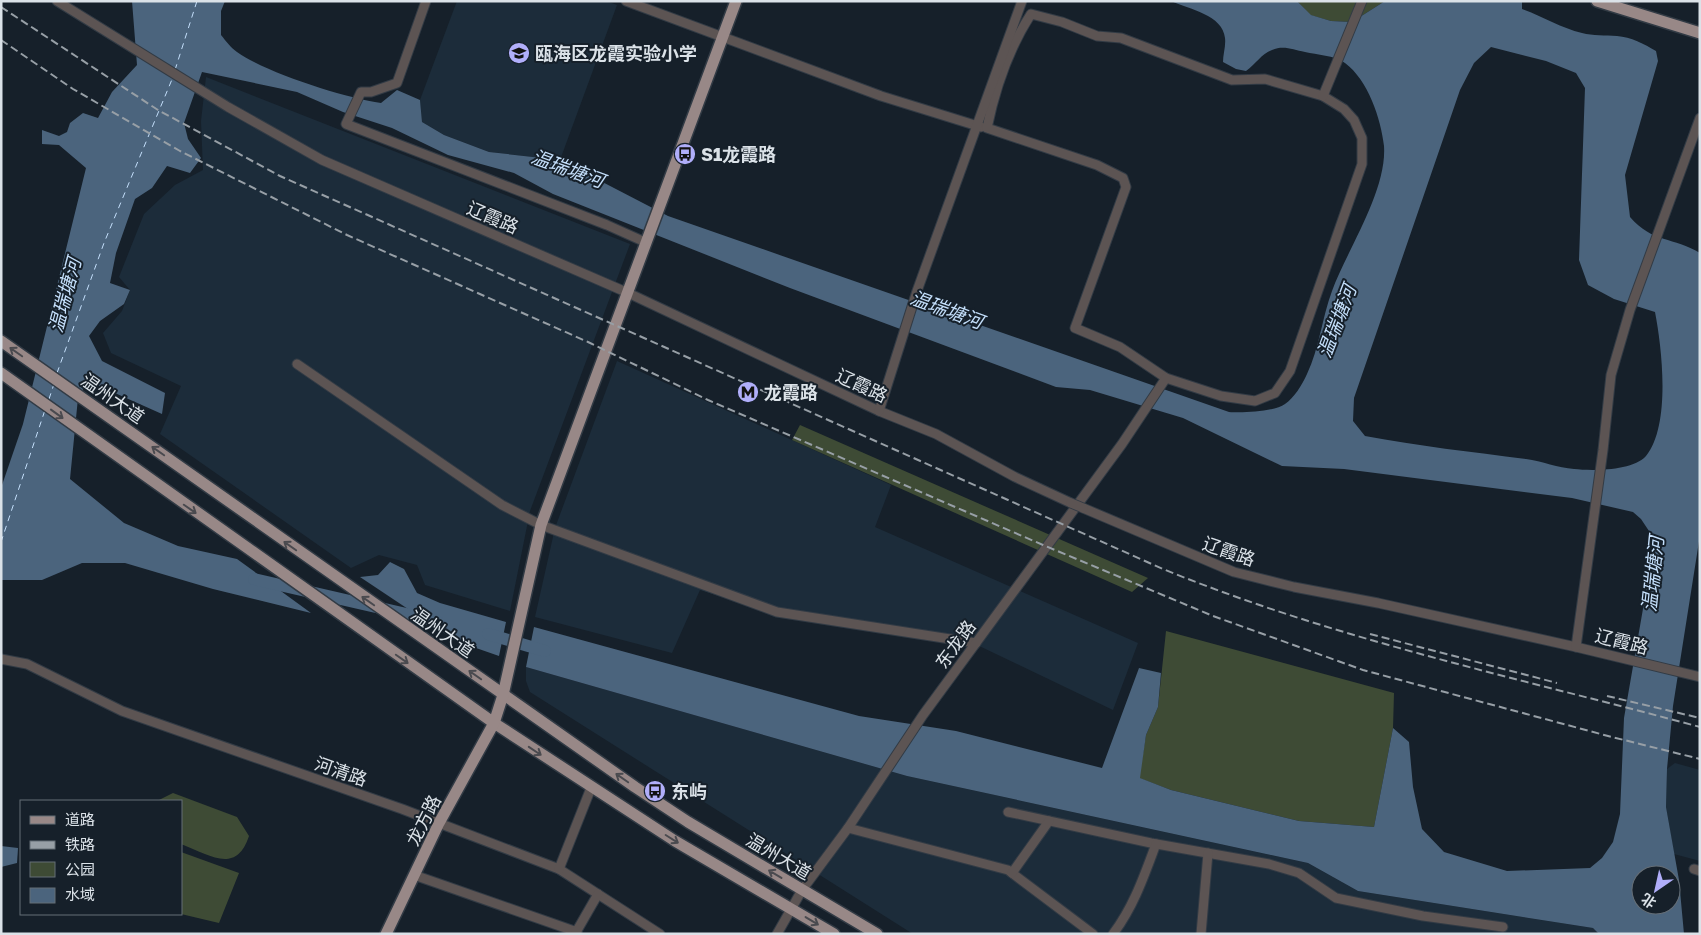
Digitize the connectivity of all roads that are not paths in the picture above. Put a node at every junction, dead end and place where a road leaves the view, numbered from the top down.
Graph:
1 (57, 1) edge
2 (426, 1) edge
3 (626, 1) edge
4 (736, 1) edge
5 (1022, 1) edge
6 (1362, 1) edge
7 (1597, 1) edge
8 (1700, 33) edge
9 (723, 37) junction
10 (1323, 96) junction
11 (1700, 118) edge
12 (976, 126) junction
13 (987, 128) junction
14 (645, 242) junction
15 (626, 292) junction
16 (1, 341) edge
17 (297, 364) dead end
18 (1, 373) edge
19 (1165, 381) junction
20 (878, 411) junction
21 (541, 525) junction
22 (976, 643) junction
23 (1576, 646) junction
24 (1, 659) edge
25 (1700, 677) edge
26 (503, 695) junction
27 (494, 723) junction
28 (591, 788) junction
29 (1008, 812) dead end
30 (1049, 821) junction
31 (440, 823) junction
32 (848, 828) junction
33 (1156, 844) junction
34 (1208, 853) junction
35 (559, 869) junction
36 (1012, 874) junction
37 (414, 875) junction
38 (802, 890) junction
39 (598, 894) junction
40 (791, 908) junction
41 (1503, 928) dead end
42 (576, 933) edge
43 (386, 934) edge
44 (660, 934) edge
45 (777, 934) edge
46 (834, 934) edge
47 (877, 934) edge
48 (1093, 934) edge
49 (1113, 934) edge
50 (1201, 934) edge

1 - 15 street, 辽霞路
2 - 14 street
3 - 9 street
4 - 9 main road
5 - 12 street
6 - 10 street
7 - 8 main road
9 - 12 street
9 - 14 main road
10 - 13 street
10 - 19 street
11 - 23 street
12 - 13 street
12 - 20 street
13 - 19 street
14 - 15 main road
15 - 20 street, 辽霞路
15 - 21 main road
26 -> 16 main road, 温州大道
17 - 21 street
18 -> 27 main road
19 - 22 street, 东龙路
20 - 23 street, 辽霞路, bridge
21 - 22 street
21 - 26 main road
22 - 32 street, 东龙路
23 - 25 street, 辽霞路
24 - 31 street, 河清路
26 - 27 main road
38 -> 26 main road, 温州大道
27 -> 28 main road
27 - 31 main road, 龙方路
28 - 35 street
28 -> 40 main road
29 - 30 street
30 - 33 street
30 - 36 street
31 - 35 street, 河清路
31 - 37 main road, 龙方路
32 - 36 street
32 - 38 street, 东龙路
33 - 34 street
33 - 49 street
34 - 41 street
34 - 50 street
35 - 39 street, 河清路
36 - 48 street
37 - 42 street
37 - 43 main road, 龙方路
38 - 40 street, 东龙路
38 - 47 main road, 温州大道
39 - 42 street
39 - 44 street, 河清路
40 - 45 street, 东龙路
40 -> 46 main road

